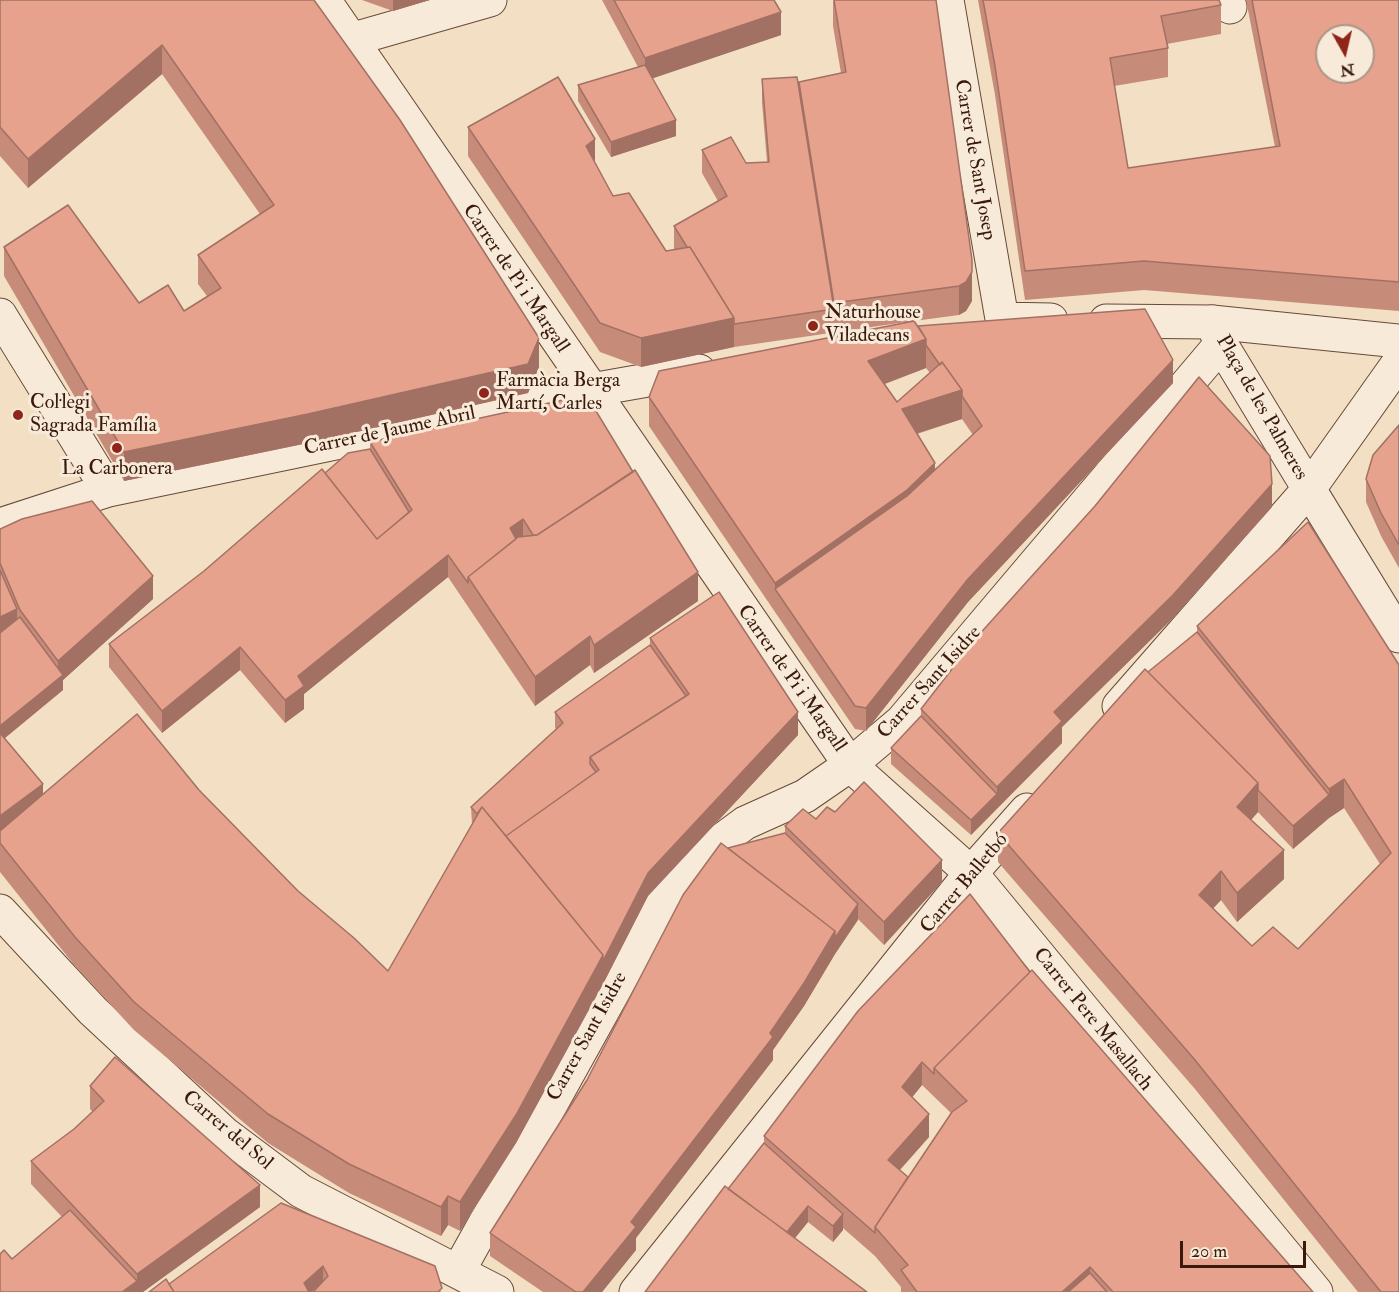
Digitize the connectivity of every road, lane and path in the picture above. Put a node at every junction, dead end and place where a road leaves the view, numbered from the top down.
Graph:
1 (324, 0) edge
2 (490, 0) edge
3 (947, 0) edge
4 (350, 40) junction
5 (0, 315) edge
6 (1002, 320) junction
7 (967, 326) edge
8 (1217, 333) junction
9 (1399, 341) edge
10 (1399, 362) edge
11 (732, 366) edge
12 (591, 390) junction
13 (1309, 489) junction
14 (108, 490) junction
15 (0, 525) edge
16 (1399, 636) edge
17 (1097, 730) edge
18 (850, 765) junction
19 (1050, 784) edge
20 (971, 873) junction
21 (0, 910) edge
22 (301, 1191) junction
23 (273, 1211) edge
24 (479, 1284) edge
25 (636, 1292) edge
26 (1316, 1292) edge

1 - 4 street, Carrer de Pi i Margall
2 - 4 street
3 - 6 street, Carrer de Sant Josep
4 - 12 street, Carrer de Pi i Margall
5 - 14 street
6 - 7 street
6 - 8 street
8 - 9 street, Plaça de les Palmeres
8 - 13 street, Plaça de les Palmeres
8 - 18 street, Carrer Sant Isidre
10 - 13 street, Plaça de les Palmeres
11 - 12 street, Carrer de Jaume Abril
12 - 14 street, Carrer de Jaume Abril
12 - 18 street, Carrer de Pi i Margall
13 - 16 street
13 - 17 street
14 - 15 street, Carrer de Jaume Abril
18 - 20 street, Carrer Pere Masallach
18 - 24 street, Carrer Sant Isidre
19 - 20 street, Carrer Balletbó
20 - 25 street, Carrer Balletbó
20 - 26 street, Carrer Pere Masallach
21 - 22 street, Carrer del Sol
22 - 23 street
22 - 24 street, Carrer del Sol

